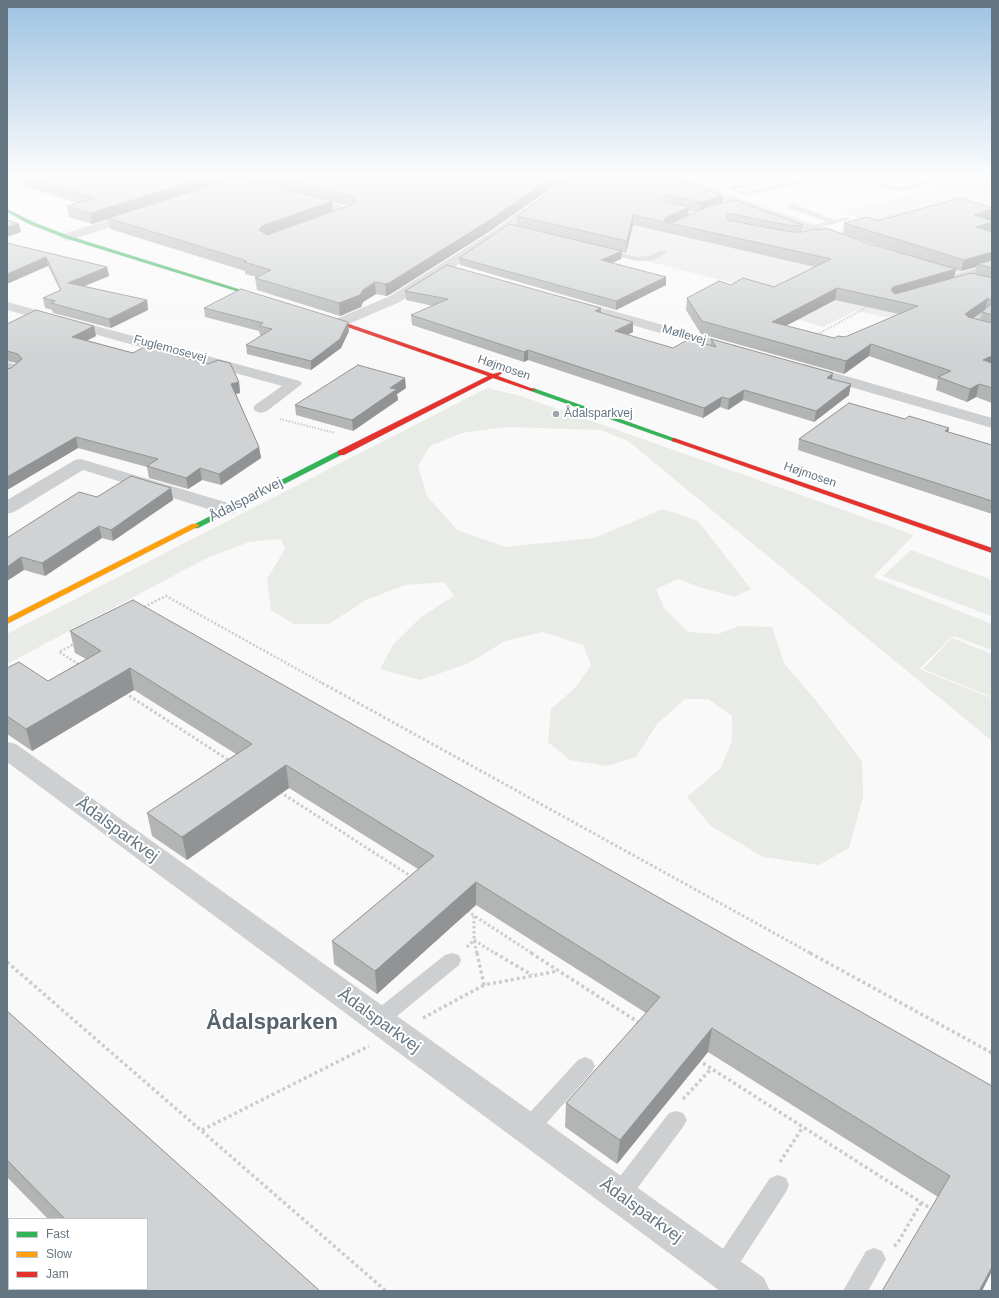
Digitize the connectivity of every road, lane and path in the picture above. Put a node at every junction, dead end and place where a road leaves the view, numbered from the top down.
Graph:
1 (69, 238) edge
2 (94, 238) edge
3 (494, 238) edge
4 (832, 238) edge
5 (852, 243) edge
6 (594, 249) edge
7 (663, 252) dead end
8 (445, 266) junction
9 (992, 266) edge
10 (940, 272) edge
11 (467, 273) edge
12 (954, 280) junction
13 (973, 281) edge
14 (557, 299) edge
15 (7, 306) edge
16 (320, 307) edge
17 (867, 307) edge
18 (310, 312) edge
19 (984, 314) edge
20 (346, 320) junction
21 (992, 332) edge
22 (812, 337) edge
23 (417, 339) dead end
24 (756, 355) edge
25 (491, 364) dead end
26 (788, 364) edge
27 (7, 367) edge
28 (506, 369) joint
29 (7, 374) edge
30 (492, 376) junction
31 (261, 408) joint
32 (992, 423) edge
33 (362, 441) junction
34 (7, 508) edge
35 (228, 509) junction
36 (992, 551) edge
37 (139, 610) edge
38 (7, 621) edge
39 (79, 641) edge
40 (86, 669) edge
41 (119, 690) edge
42 (7, 750) edge
43 (233, 762) edge
44 (273, 788) edge
45 (414, 878) edge
46 (461, 907) edge
47 (474, 916) junction
48 (474, 940) junction
49 (452, 960) joint
50 (7, 962) edge
51 (559, 971) junction
52 (533, 975) junction
53 (484, 984) junction
54 (642, 1024) junction
55 (387, 1026) junction
56 (648, 1028) edge
57 (637, 1029) edge
58 (992, 1053) edge
59 (692, 1056) edge
60 (585, 1066) dead end
61 (711, 1069) junction
62 (676, 1120) joint
63 (802, 1127) junction
64 (528, 1129) junction
65 (202, 1130) junction
66 (778, 1185) joint
67 (619, 1195) junction
68 (921, 1203) junction
69 (940, 1215) edge
70 (874, 1260) joint
71 (722, 1270) junction
72 (386, 1291) edge
73 (751, 1291) edge
74 (855, 1291) edge

1 - 2 street
3 - 8 street
4 - 5 street
6 - 7 lane
8 - 11 street
8 - 20 street
9 - 12 lane
10 - 12 street
12 - 13 street
14 - 24 street, Møllevej
15 - 31 street, Fuglemosevej
16 - 20 street, Højmosen
17 - 22 path
18 - 20 street, Højmosen
19 - 21 lane
20 - 23 street, Højmosen
20 - 30 street, Højmosen
25 - 28 street, Højmosen
26 - 32 street
27 - 29 street
28 - 30 street, Ådalsparkvej
30 - 33 street, Ådalsparkvej
30 - 36 street, Højmosen
31 - 33 path
33 - 35 street, Ådalsparkvej
34 - 35 street
35 - 38 street, Ådalsparkvej
37 - 58 path
39 - 40 path
41 - 43 path
42 - 55 street, Ådalsparkvej
44 - 45 path
46 - 47 path
47 - 48 path
47 - 51 path
48 - 49 path
48 - 52 path
48 - 53 path
49 - 55 lane
50 - 65 path
51 - 52 path
51 - 54 path
52 - 53 path
53 - 55 path
54 - 56 path
54 - 57 path
55 - 64 street, Ådalsparkvej
55 - 65 path
59 - 61 path
60 - 64 lane
61 - 62 path
61 - 63 path
62 - 67 lane
63 - 66 path
63 - 68 path
64 - 67 street, Ådalsparkvej
65 - 72 path
66 - 71 lane
67 - 71 street, Ådalsparkvej
68 - 69 path
68 - 70 path
70 - 74 lane
71 - 73 street, Ådalsparkvej

